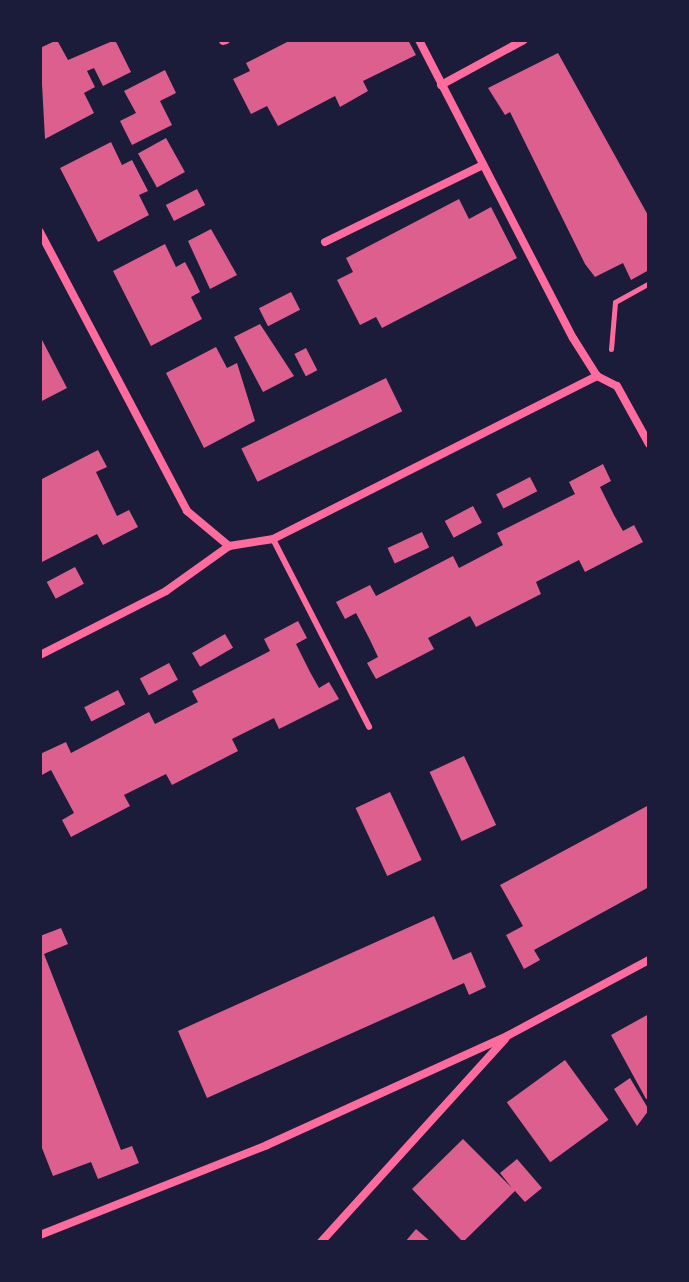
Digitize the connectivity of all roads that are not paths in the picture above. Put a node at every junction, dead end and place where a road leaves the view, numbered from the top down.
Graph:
1 (419, 40) edge
2 (524, 40) edge
3 (441, 85) junction
4 (483, 165) junction
5 (40, 232) edge
6 (325, 242) dead end
7 (597, 376) junction
8 (649, 444) edge
9 (273, 539) junction
10 (229, 546) junction
11 (40, 655) edge
12 (369, 727) dead end
13 (649, 960) edge
14 (507, 1036) junction
15 (40, 1235) edge
16 (321, 1242) edge

1 - 3 street
2 - 3 street
3 - 4 street
4 - 6 street
4 - 7 street
5 - 10 street
7 - 8 street
7 - 9 street
9 - 10 street
9 - 12 lane
10 - 11 street
13 - 14 street
14 - 15 street
14 - 16 street

